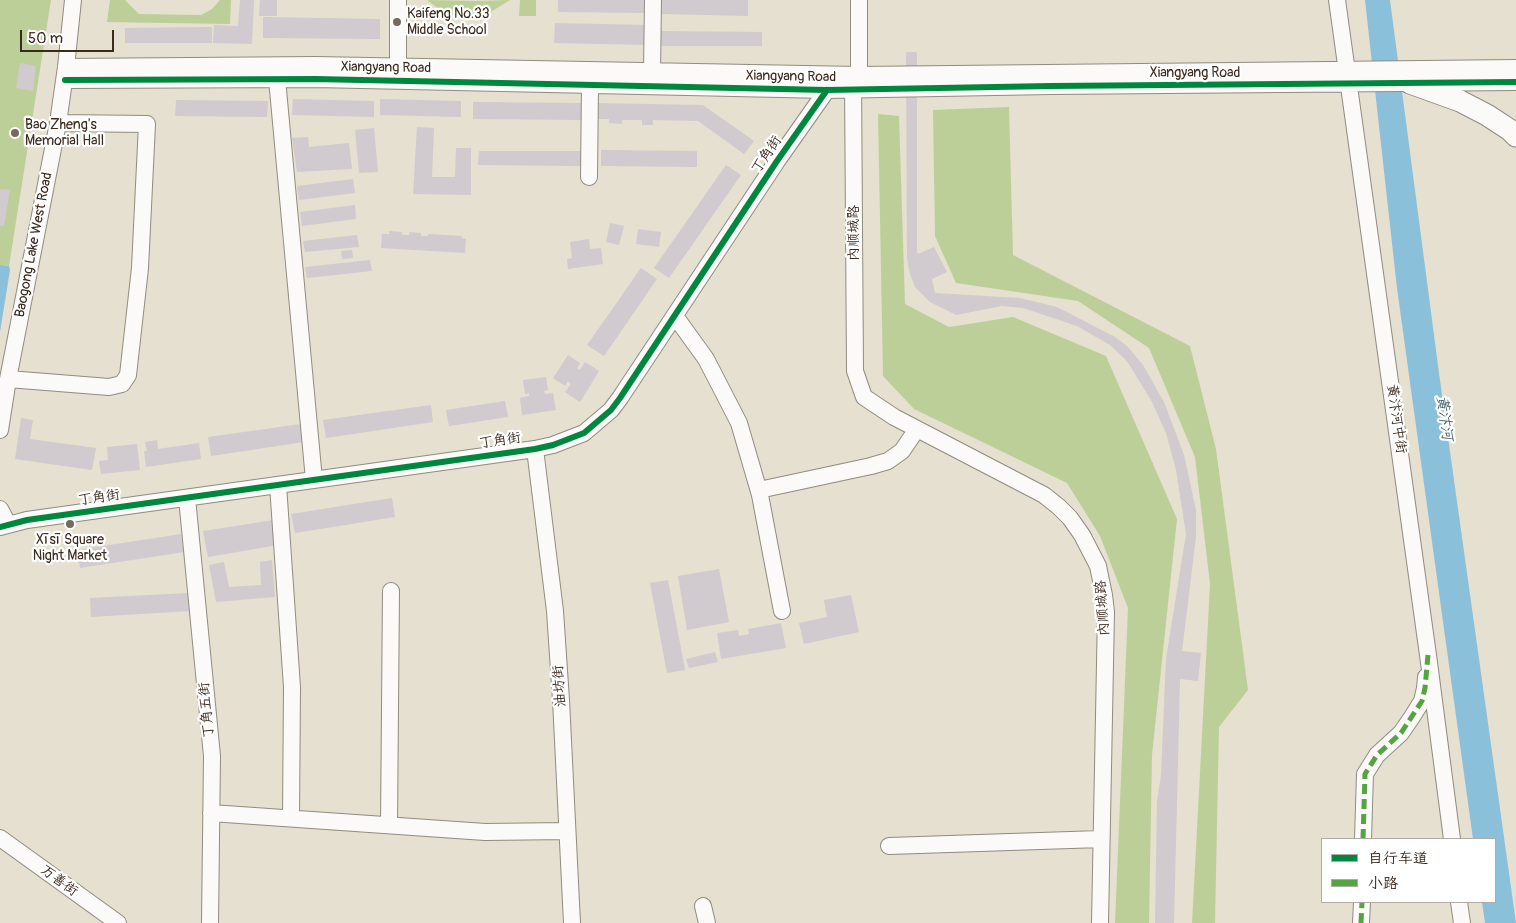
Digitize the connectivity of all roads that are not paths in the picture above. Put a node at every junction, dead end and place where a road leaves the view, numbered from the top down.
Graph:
1 (73, 0) edge
2 (398, 0) edge
3 (653, 0) edge
4 (859, 0) edge
5 (1337, 0) edge
6 (398, 67) junction
7 (1516, 68) edge
8 (652, 72) junction
9 (66, 74) junction
10 (1410, 76) junction
11 (1356, 77) junction
12 (277, 79) junction
13 (858, 81) junction
14 (1516, 82) edge
15 (590, 85) junction
16 (827, 90) junction
17 (58, 123) junction
18 (1516, 136) edge
19 (589, 177) dead end
20 (675, 316) junction
21 (8, 379) junction
22 (917, 428) junction
23 (0, 430) edge
24 (535, 449) junction
25 (314, 480) junction
26 (278, 485) junction
27 (759, 490) junction
28 (187, 498) junction
29 (0, 510) edge
30 (4, 525) edge
31 (391, 592) dead end
32 (782, 611) dead end
33 (1428, 655) junction
34 (212, 813) junction
35 (291, 818) junction
36 (389, 825) junction
37 (567, 831) junction
38 (0, 838) edge
39 (1363, 838) edge
40 (1452, 838) edge
41 (1101, 839) junction
42 (889, 846) dead end
43 (1362, 903) edge
44 (1460, 903) edge
45 (703, 906) dead end
46 (118, 923) edge
47 (210, 923) edge
48 (572, 923) edge
49 (707, 923) edge
50 (1100, 923) edge
51 (1361, 923) edge
52 (1462, 923) edge

1 - 9 street, Baogong Lake West Road
2 - 6 street
3 - 8 street
4 - 13 street, 内顺城路
5 - 11 street, 黄汴河中街
6 - 8 street, Xiangyang Road
6 - 9 street, Xiangyang Road
7 - 10 street, Xiangyang Road
8 - 13 street, Xiangyang Road
9 - 12 street, Xiangyang Road
9 - 17 street, Baogong Lake West Road
10 - 11 street, Xiangyang Road
10 - 14 street, Xiangyang Road
10 - 18 main road
11 - 13 street, Xiangyang Road
11 - 33 street, 黄汴河中街
12 - 15 street, Xiangyang Road
12 - 25 street
13 - 16 street, Xiangyang Road
13 - 22 street, 内顺城路
15 - 16 street, Xiangyang Road
15 - 19 street
16 - 20 street, 丁角街
17 - 21 street, Baogong Lake West Road
17 - 21 street
20 - 24 street, 丁角街
20 - 27 street
21 - 23 street, Baogong Lake West Road
22 - 27 street
22 - 41 street, 内顺城路
24 - 25 street, 丁角街
24 - 37 street, 油坊街
25 - 26 street, 丁角街
26 - 28 street, 丁角街
26 - 35 street
27 - 32 street
28 - 30 street, 丁角街
28 - 34 street, 丁角五街
29 - 30 street
31 - 36 street
33 - 39 street
33 - 40 street, 黄汴河中街
34 - 35 street
34 - 47 street, 丁角五街
35 - 36 street
36 - 37 street
37 - 48 street, 油坊街
38 - 46 street, 万善街
41 - 42 street
41 - 50 street, 内顺城路
43 - 51 street
44 - 52 street
45 - 49 street

